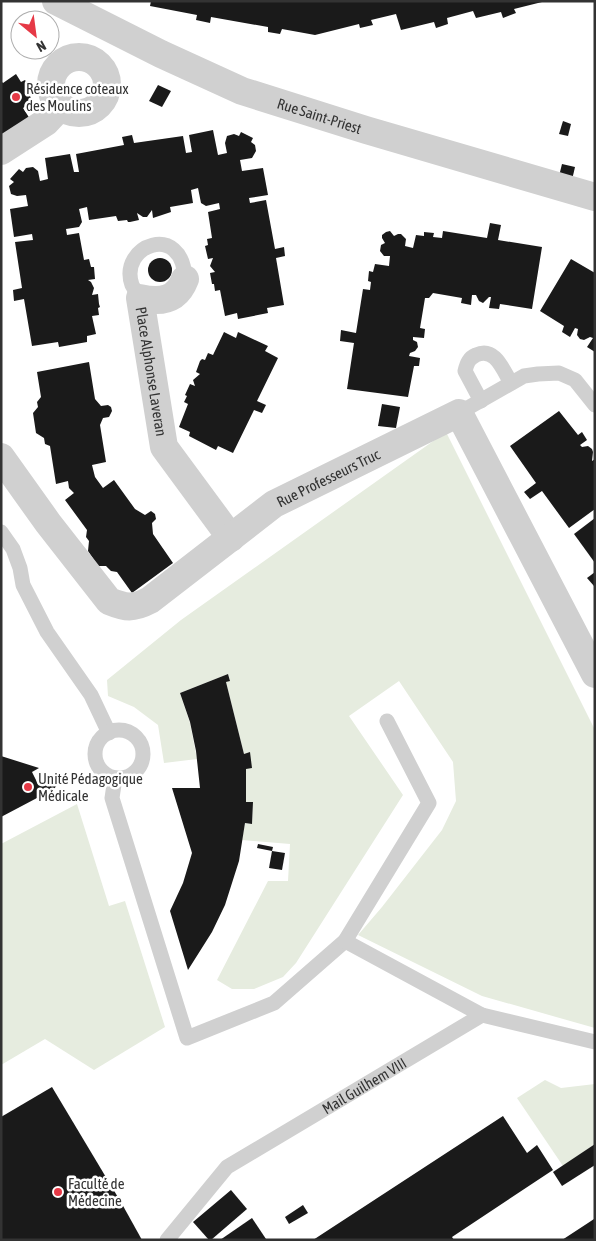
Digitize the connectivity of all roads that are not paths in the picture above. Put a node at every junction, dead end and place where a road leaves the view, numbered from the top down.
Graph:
1 (56, 1) edge
2 (61, 106) dead end
3 (1, 151) edge
4 (595, 197) edge
5 (185, 279) joint
6 (140, 298) junction
7 (511, 384) junction
8 (595, 405) edge
9 (470, 407) junction
10 (1, 457) edge
11 (1, 532) edge
12 (231, 538) junction
13 (595, 674) edge
14 (387, 721) dead end
15 (109, 733) junction
16 (116, 778) junction
17 (345, 941) junction
18 (482, 1015) junction
19 (595, 1042) edge
20 (167, 1240) edge

1 - 4 street, Rue Saint-Priest
2 - 3 street
5 - 6 street, Place Alphonse Laveran
5 - 6 lane
6 - 12 street, Place Alphonse Laveran
7 - 8 lane
7 - 9 lane
7 - 9 lane
9 - 12 street, Rue Professeurs Truc
9 - 13 street
10 - 12 street, Rue Professeurs Truc
11 - 15 lane
14 - 17 lane
15 - 16 lane
15 - 16 lane
16 - 17 lane
17 - 18 lane
18 - 19 lane
18 - 20 lane, Mail Guilhem VIII

